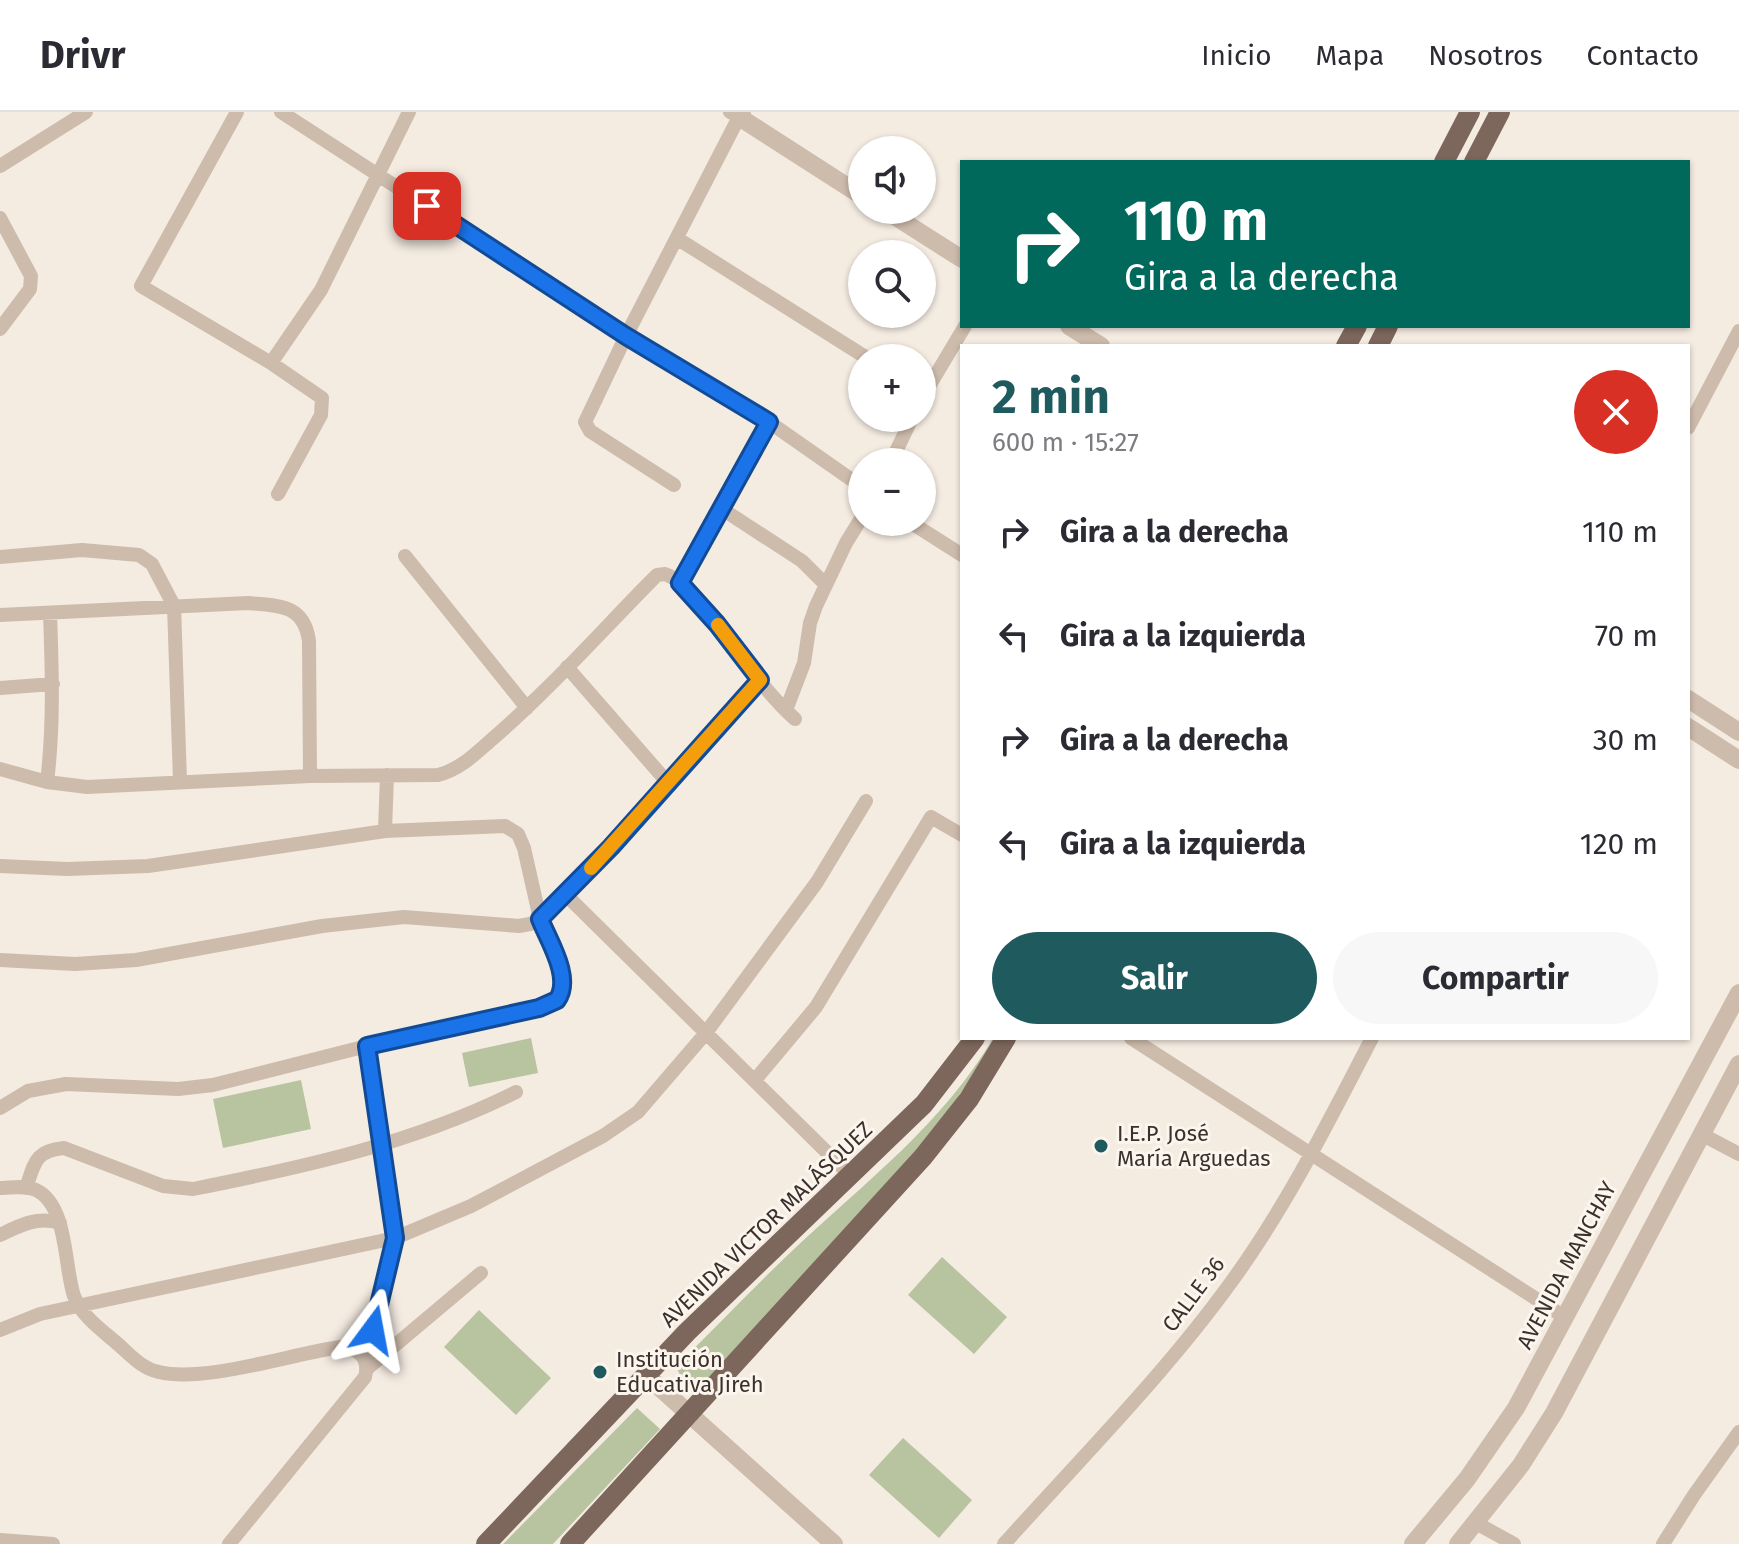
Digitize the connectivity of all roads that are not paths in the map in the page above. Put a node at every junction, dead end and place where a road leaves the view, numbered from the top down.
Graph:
1 (86, 112) edge
2 (237, 112) edge
3 (281, 112) edge
4 (409, 112) edge
5 (1470, 112) edge
6 (1500, 112) edge
7 (737, 114) edge
8 (1445, 160) edge
9 (1475, 160) edge
10 (0, 166) edge
11 (377, 174) junction
12 (848, 187) edge
13 (0, 218) edge
14 (907, 224) edge
15 (678, 239) junction
16 (960, 258) edge
17 (964, 328) edge
18 (1072, 328) edge
19 (0, 329) edge
20 (1739, 331) edge
21 (626, 336) junction
22 (1098, 344) edge
23 (848, 346) edge
24 (271, 363) junction
25 (936, 374) edge
26 (769, 422) junction
27 (1690, 424) edge
28 (848, 477) edge
29 (674, 485) dead end
30 (278, 494) dead end
31 (719, 507) junction
32 (852, 536) edge
33 (932, 536) edge
34 (960, 554) edge
35 (405, 556) dead end
36 (0, 557) edge
37 (680, 583) junction
38 (825, 584) junction
39 (174, 606) junction
40 (50, 613) junction
41 (0, 615) edge
42 (567, 667) junction
43 (760, 680) junction
44 (53, 684) junction
45 (0, 688) edge
46 (1690, 700) edge
47 (527, 708) junction
48 (1690, 728) edge
49 (1739, 732) edge
50 (1739, 760) edge
51 (0, 769) edge
52 (387, 775) junction
53 (310, 776) junction
54 (180, 781) junction
55 (47, 782) junction
56 (668, 783) junction
57 (866, 801) dead end
58 (385, 831) junction
59 (960, 834) edge
60 (0, 866) edge
61 (565, 894) junction
62 (540, 919) junction
63 (0, 960) edge
64 (1739, 993) edge
65 (705, 1034) junction
66 (973, 1040) edge
67 (1005, 1040) edge
68 (1134, 1040) edge
69 (1371, 1040) edge
70 (367, 1046) junction
71 (1739, 1064) edge
72 (755, 1080) junction
73 (516, 1092) dead end
74 (0, 1108) edge
75 (1701, 1134) junction
76 (383, 1146) junction
77 (1739, 1154) edge
78 (1312, 1155) junction
79 (851, 1176) junction
80 (0, 1188) edge
81 (26, 1188) junction
82 (60, 1223) junction
83 (0, 1235) edge
84 (395, 1238) junction
85 (481, 1273) dead end
86 (79, 1306) junction
87 (1566, 1318) junction
88 (0, 1330) edge
89 (367, 1365) junction
90 (647, 1376) junction
91 (690, 1414) junction
92 (1739, 1432) edge
93 (1476, 1523) junction
94 (0, 1540) edge
95 (53, 1544) edge
96 (229, 1544) edge
97 (486, 1544) edge
98 (570, 1544) edge
99 (834, 1544) edge
100 (1004, 1544) edge
101 (1413, 1544) edge
102 (1458, 1544) edge
103 (1514, 1544) edge
104 (1663, 1544) edge

1 - 10 street
2 - 24 street
3 - 11 street
4 - 11 street
5 - 8 main road
6 - 9 main road
7 - 12 street
7 - 15 street
11 - 21 street
11 - 24 street
13 - 19 street
14 - 16 street
15 - 21 street
15 - 23 street
17 - 25 street
18 - 22 street
20 - 27 street
21 - 26 street
21 - 29 street
24 - 30 street
26 - 28 street
26 - 31 street
31 - 37 street
31 - 38 street
32 - 38 street
33 - 34 street
35 - 47 street
36 - 39 street
37 - 42 street
37 - 43 street
38 - 43 street
39 - 40 street
39 - 53 street
39 - 54 street
40 - 41 street
40 - 44 street
42 - 47 street
42 - 56 street
43 - 56 street
44 - 45 street
44 - 55 street
46 - 49 street
47 - 52 street
48 - 50 street
51 - 55 street
52 - 53 street
52 - 58 street
53 - 54 street
54 - 55 street
56 - 61 street
57 - 65 street
58 - 60 street
58 - 62 street
59 - 72 street
61 - 62 street
61 - 65 street
62 - 63 street
62 - 70 street
64 - 87 street, AVENIDA MANCHAY
65 - 72 street
65 - 84 street
66 - 79 main road, AVENIDA VICTOR MALÁSQUEZ
67 - 91 main road
68 - 78 street
69 - 78 street, CALLE 36
70 - 74 street
70 - 76 street
71 - 75 street
72 - 79 street
73 - 76 street
75 - 77 street
75 - 93 street
76 - 81 street
76 - 84 street
78 - 87 street
78 - 100 street, CALLE 36
79 - 90 main road, AVENIDA VICTOR MALÁSQUEZ
80 - 81 street
81 - 82 street
82 - 83 street
82 - 86 street
84 - 86 street
84 - 89 street
85 - 89 street
86 - 88 street
86 - 89 street
87 - 101 street, AVENIDA MANCHAY
89 - 96 street
90 - 91 street
90 - 97 main road, AVENIDA VICTOR MALÁSQUEZ
91 - 98 main road
91 - 99 street
92 - 104 street
93 - 102 street
93 - 103 street
94 - 95 street

